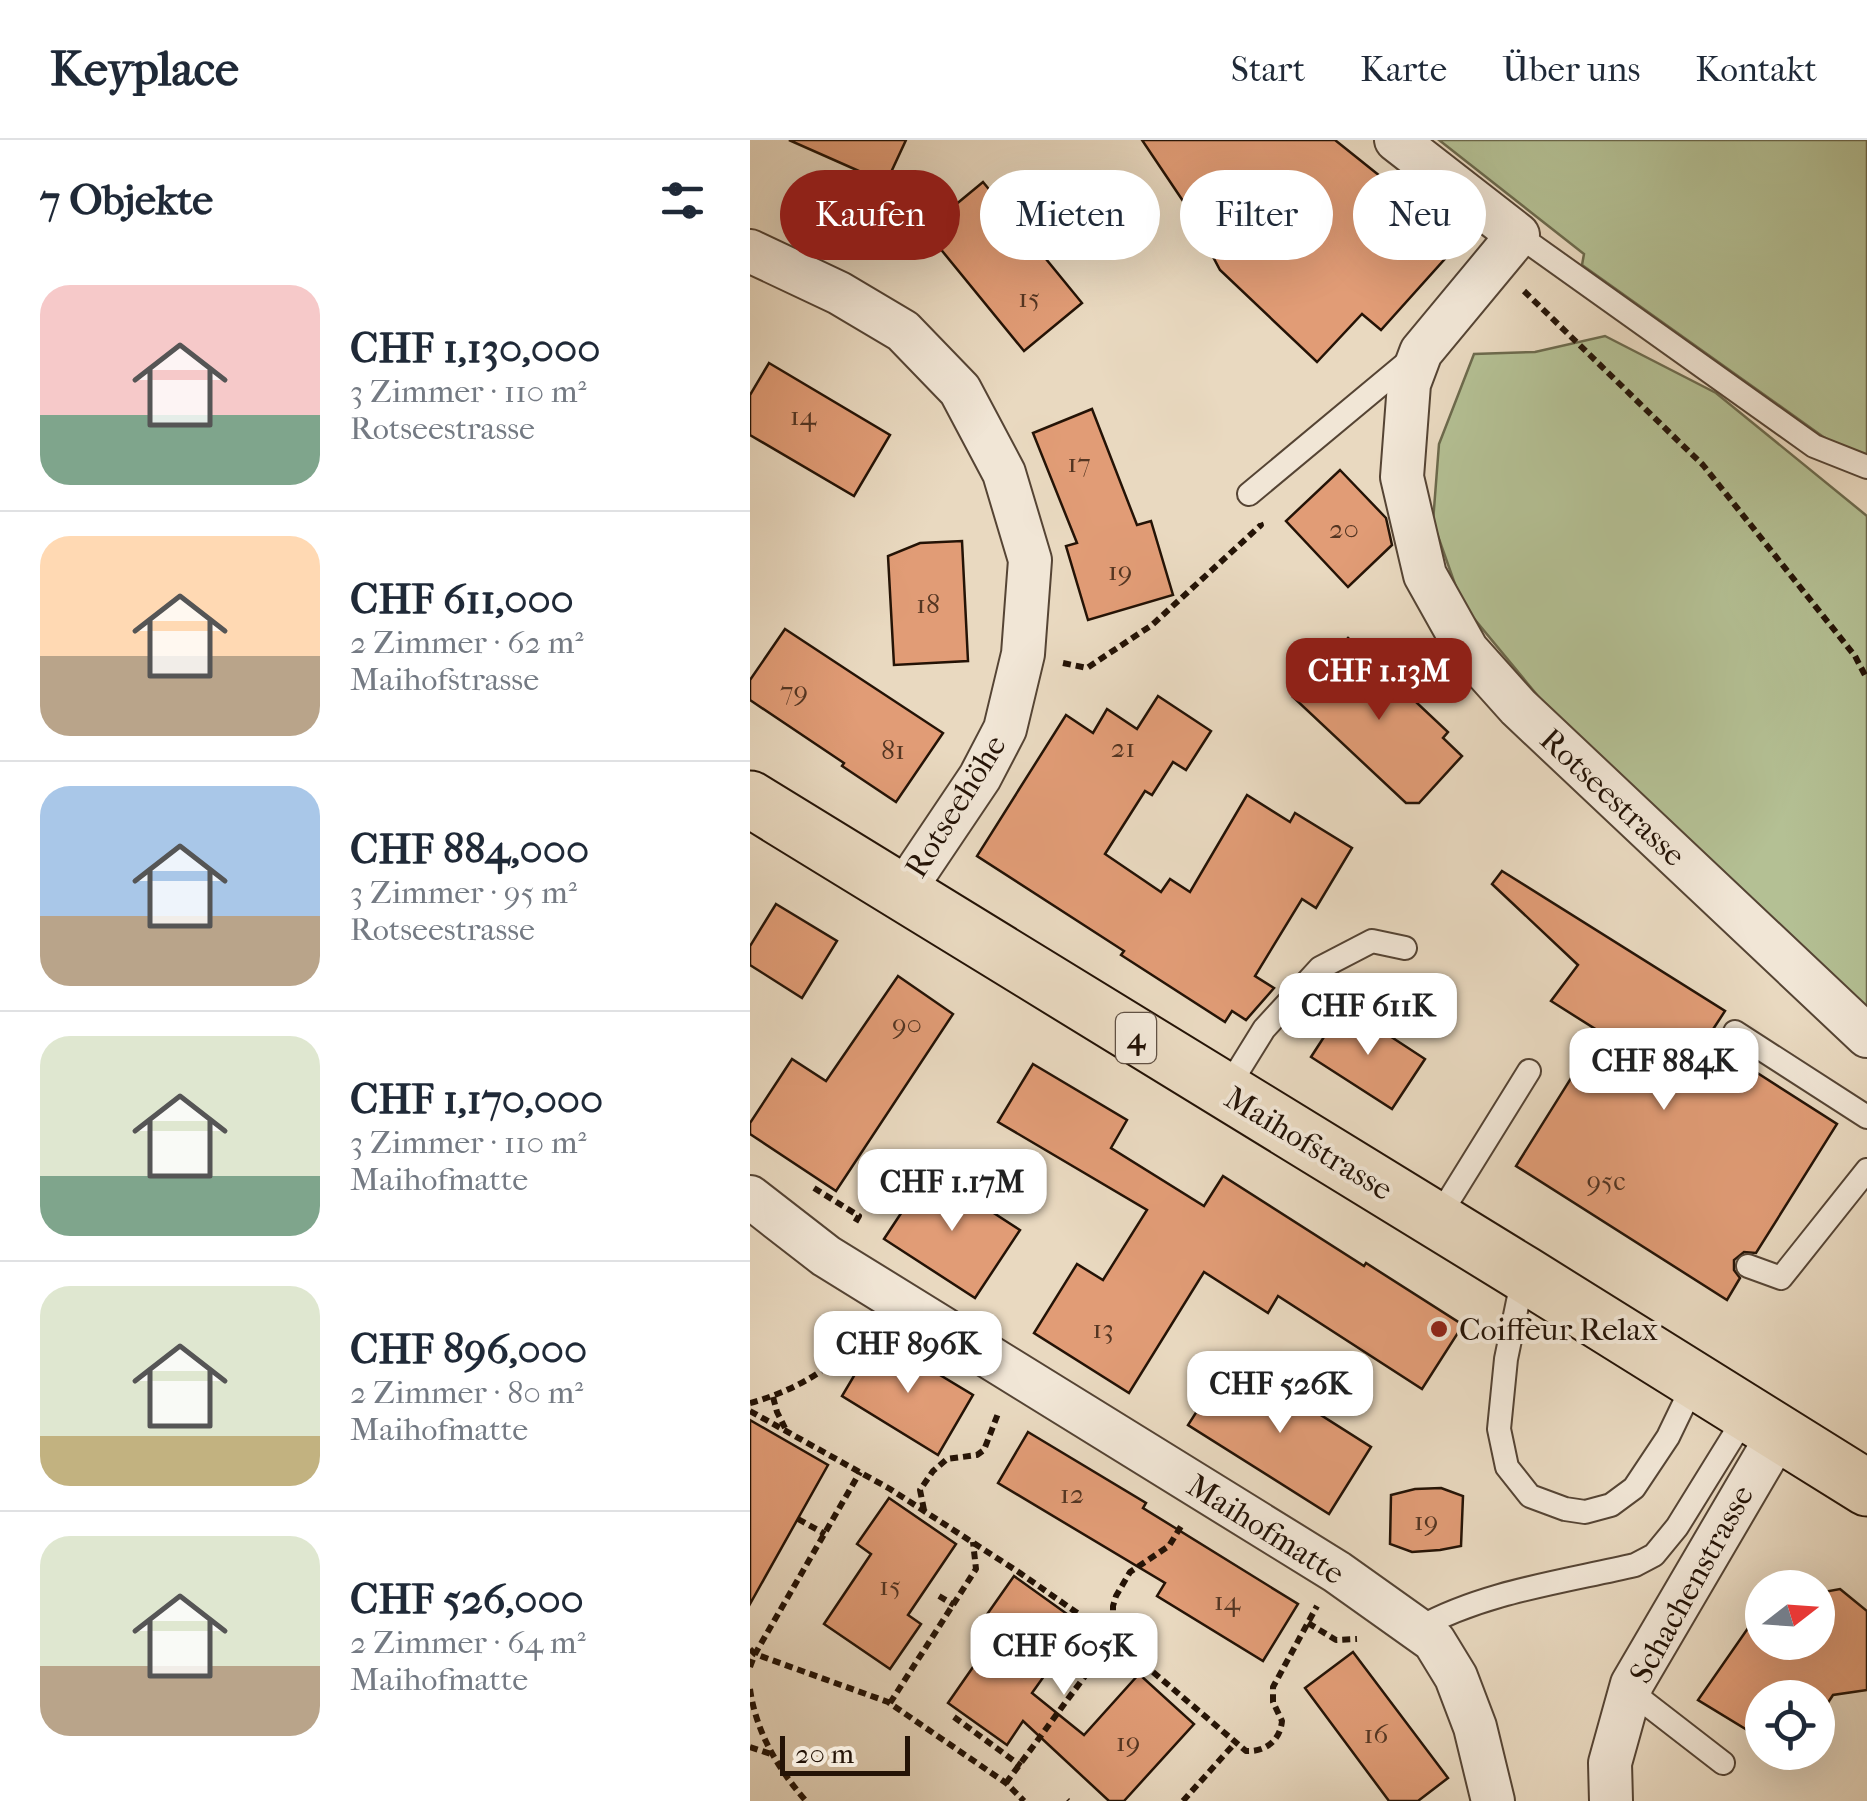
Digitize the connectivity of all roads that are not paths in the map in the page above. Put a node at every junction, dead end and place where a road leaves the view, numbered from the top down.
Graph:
1 (1396, 140) edge
2 (1506, 249) junction
3 (750, 252) edge
4 (1420, 352) junction
5 (1867, 468) edge
6 (1249, 494) dead end
7 (750, 799) edge
8 (902, 893) junction
9 (1405, 948) dead end
10 (1735, 1032) dead end
11 (1867, 1036) edge
12 (1529, 1071) dead end
13 (1224, 1092) junction
14 (1867, 1117) edge
15 (1867, 1170) edge
16 (750, 1197) edge
17 (1436, 1220) junction
18 (1748, 1266) dead end
19 (1524, 1274) junction
20 (1695, 1382) junction
21 (1763, 1423) junction
22 (1867, 1488) edge
23 (1419, 1628) junction
24 (1630, 1691) junction
25 (1723, 1762) dead end
26 (1493, 1801) edge
27 (1611, 1801) edge

1 - 2 street
2 - 4 street, Rotseestrasse
2 - 5 lane
3 - 8 street, Rotseehöhe
4 - 6 lane
4 - 11 street, Rotseestrasse
7 - 8 main road, Maihofstrasse / 4
8 - 13 main road, Maihofstrasse / 4
9 - 13 lane
10 - 14 lane
12 - 17 lane
13 - 17 main road, Maihofstrasse / 4
15 - 18 lane
16 - 23 street, Maihofmatte
17 - 19 main road, Maihofstrasse / 4
19 - 20 main road, Maihofstrasse / 4
19 - 20 lane
20 - 21 main road, Maihofstrasse / 4
21 - 22 main road, Maihofstrasse / 4
21 - 23 lane
21 - 24 street, Schachenstrasse
23 - 26 street, Maihofmatte
24 - 25 lane
24 - 27 street, Schachenstrasse

